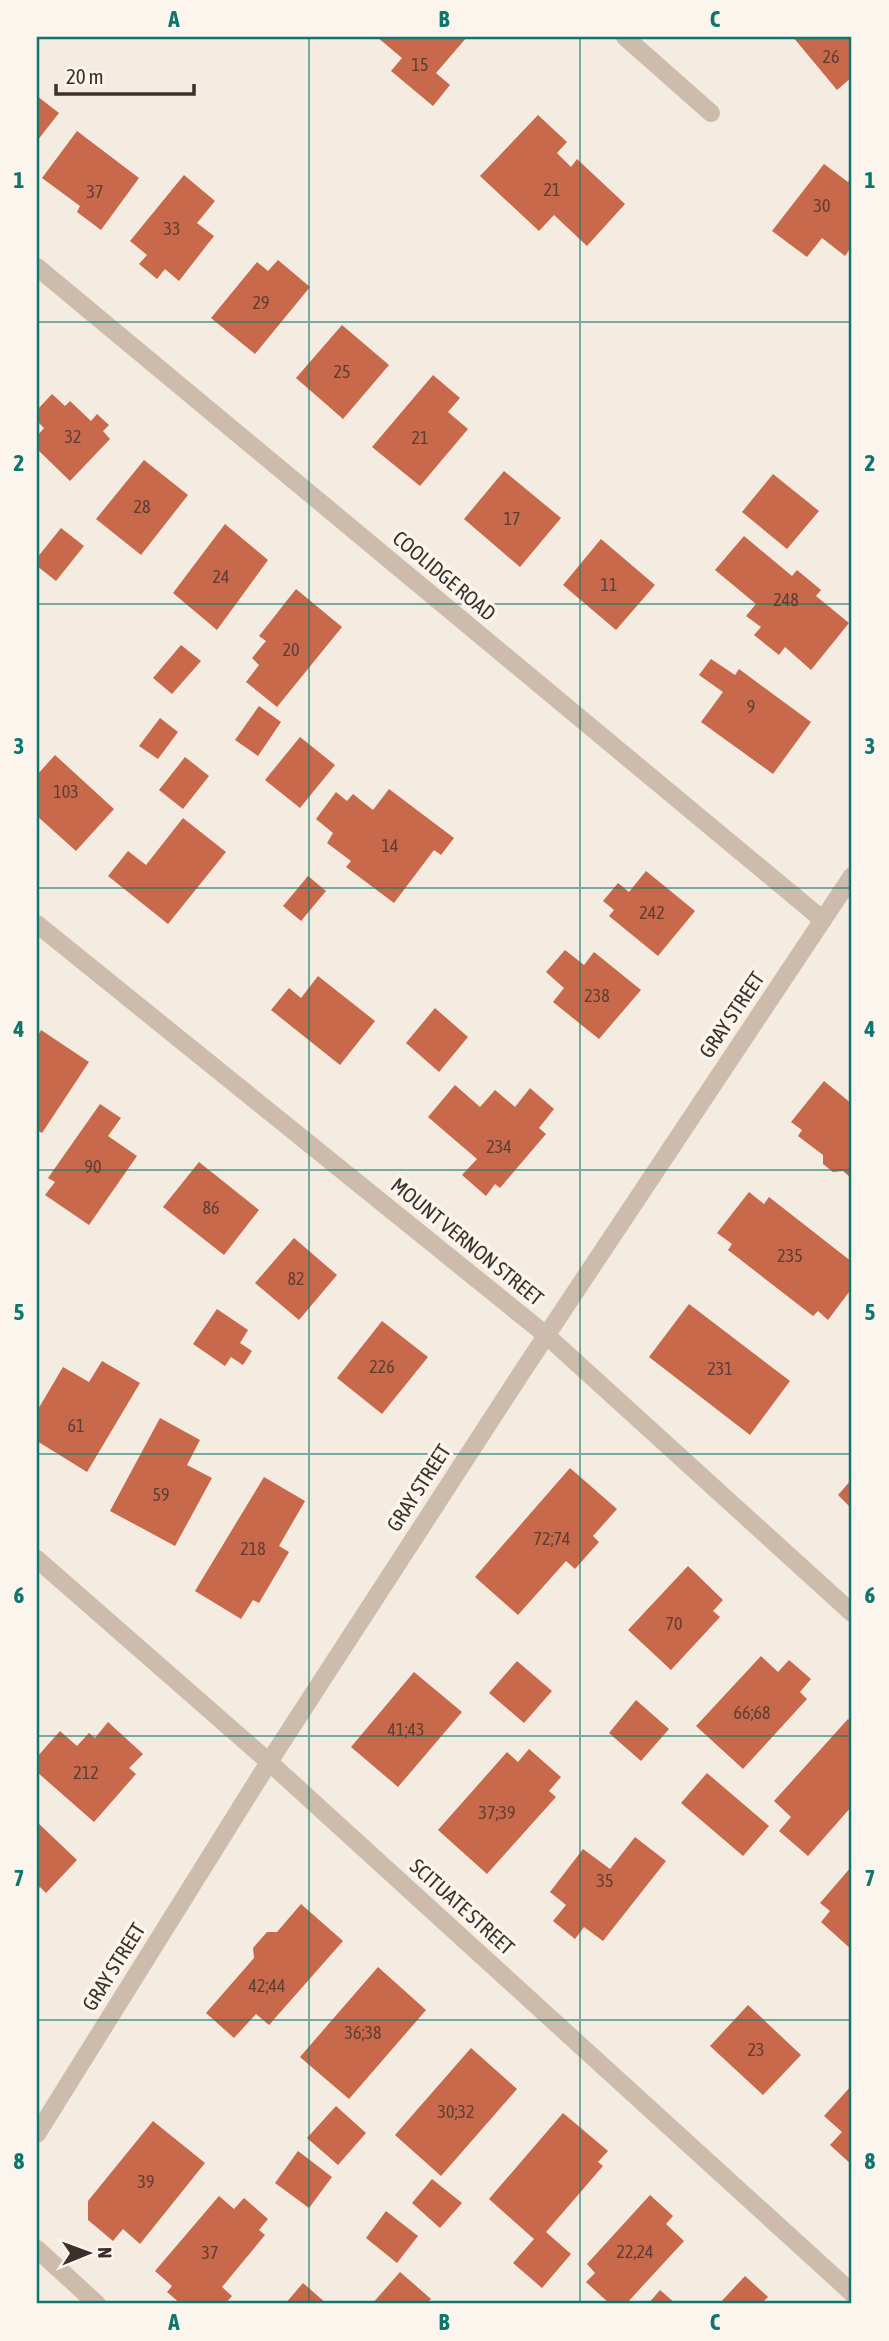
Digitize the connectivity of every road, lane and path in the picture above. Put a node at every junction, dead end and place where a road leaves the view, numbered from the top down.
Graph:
1 (625, 37) edge
2 (711, 113) dead end
3 (37, 267) edge
4 (852, 876) edge
5 (823, 920) junction
6 (37, 925) edge
7 (546, 1335) junction
8 (37, 1559) edge
9 (852, 1613) edge
10 (269, 1762) junction
11 (37, 2134) edge
12 (37, 2249) edge
13 (852, 2293) edge
14 (97, 2304) edge

1 - 2 street
3 - 5 street, COOLIDGE ROAD
4 - 5 street, GRAY STREET
5 - 7 street, GRAY STREET
6 - 7 street, MOUNT VERNON STREET
7 - 9 street, MOUNT VERNON STREET
7 - 10 street, GRAY STREET
8 - 10 street, SCITUATE STREET
10 - 11 street, GRAY STREET
10 - 13 street, SCITUATE STREET
12 - 14 street

